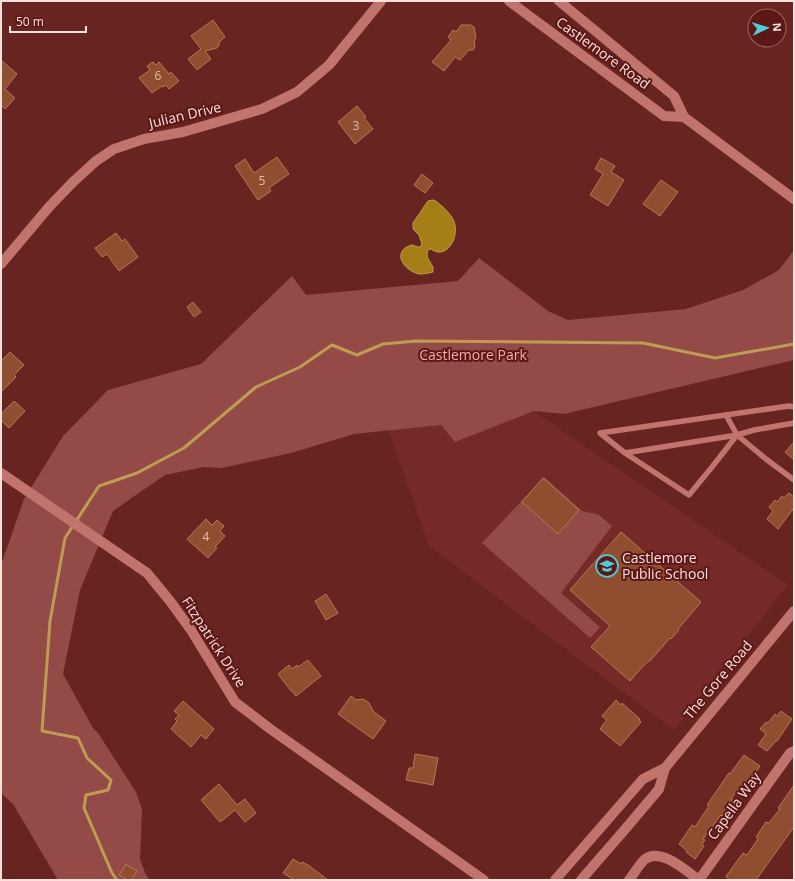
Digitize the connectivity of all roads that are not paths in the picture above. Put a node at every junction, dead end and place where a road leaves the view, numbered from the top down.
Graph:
1 (381, 1) edge
2 (509, 1) edge
3 (558, 1) edge
4 (684, 117) junction
5 (794, 199) edge
6 (1, 264) edge
7 (794, 407) edge
8 (726, 415) junction
9 (794, 423) edge
10 (737, 435) junction
11 (624, 453) junction
12 (1, 472) edge
13 (794, 480) edge
14 (794, 611) edge
15 (794, 751) edge
16 (665, 768) junction
17 (484, 880) edge
18 (555, 880) edge
19 (581, 880) edge
20 (629, 880) edge
21 (699, 880) edge

1 - 6 street, Julian Drive
2 - 4 street, Castlemore Road
3 - 4 street, Castlemore Road
4 - 5 street, Castlemore Road
7 - 8 lane
8 - 10 lane
8 - 11 lane
9 - 10 lane
10 - 11 lane
10 - 11 lane
10 - 13 lane
12 - 17 street, Fitzpatrick Drive
14 - 16 street, The Gore Road
15 - 21 street, Capella Way
16 - 18 street, The Gore Road
16 - 19 street, The Gore Road
20 - 21 street

